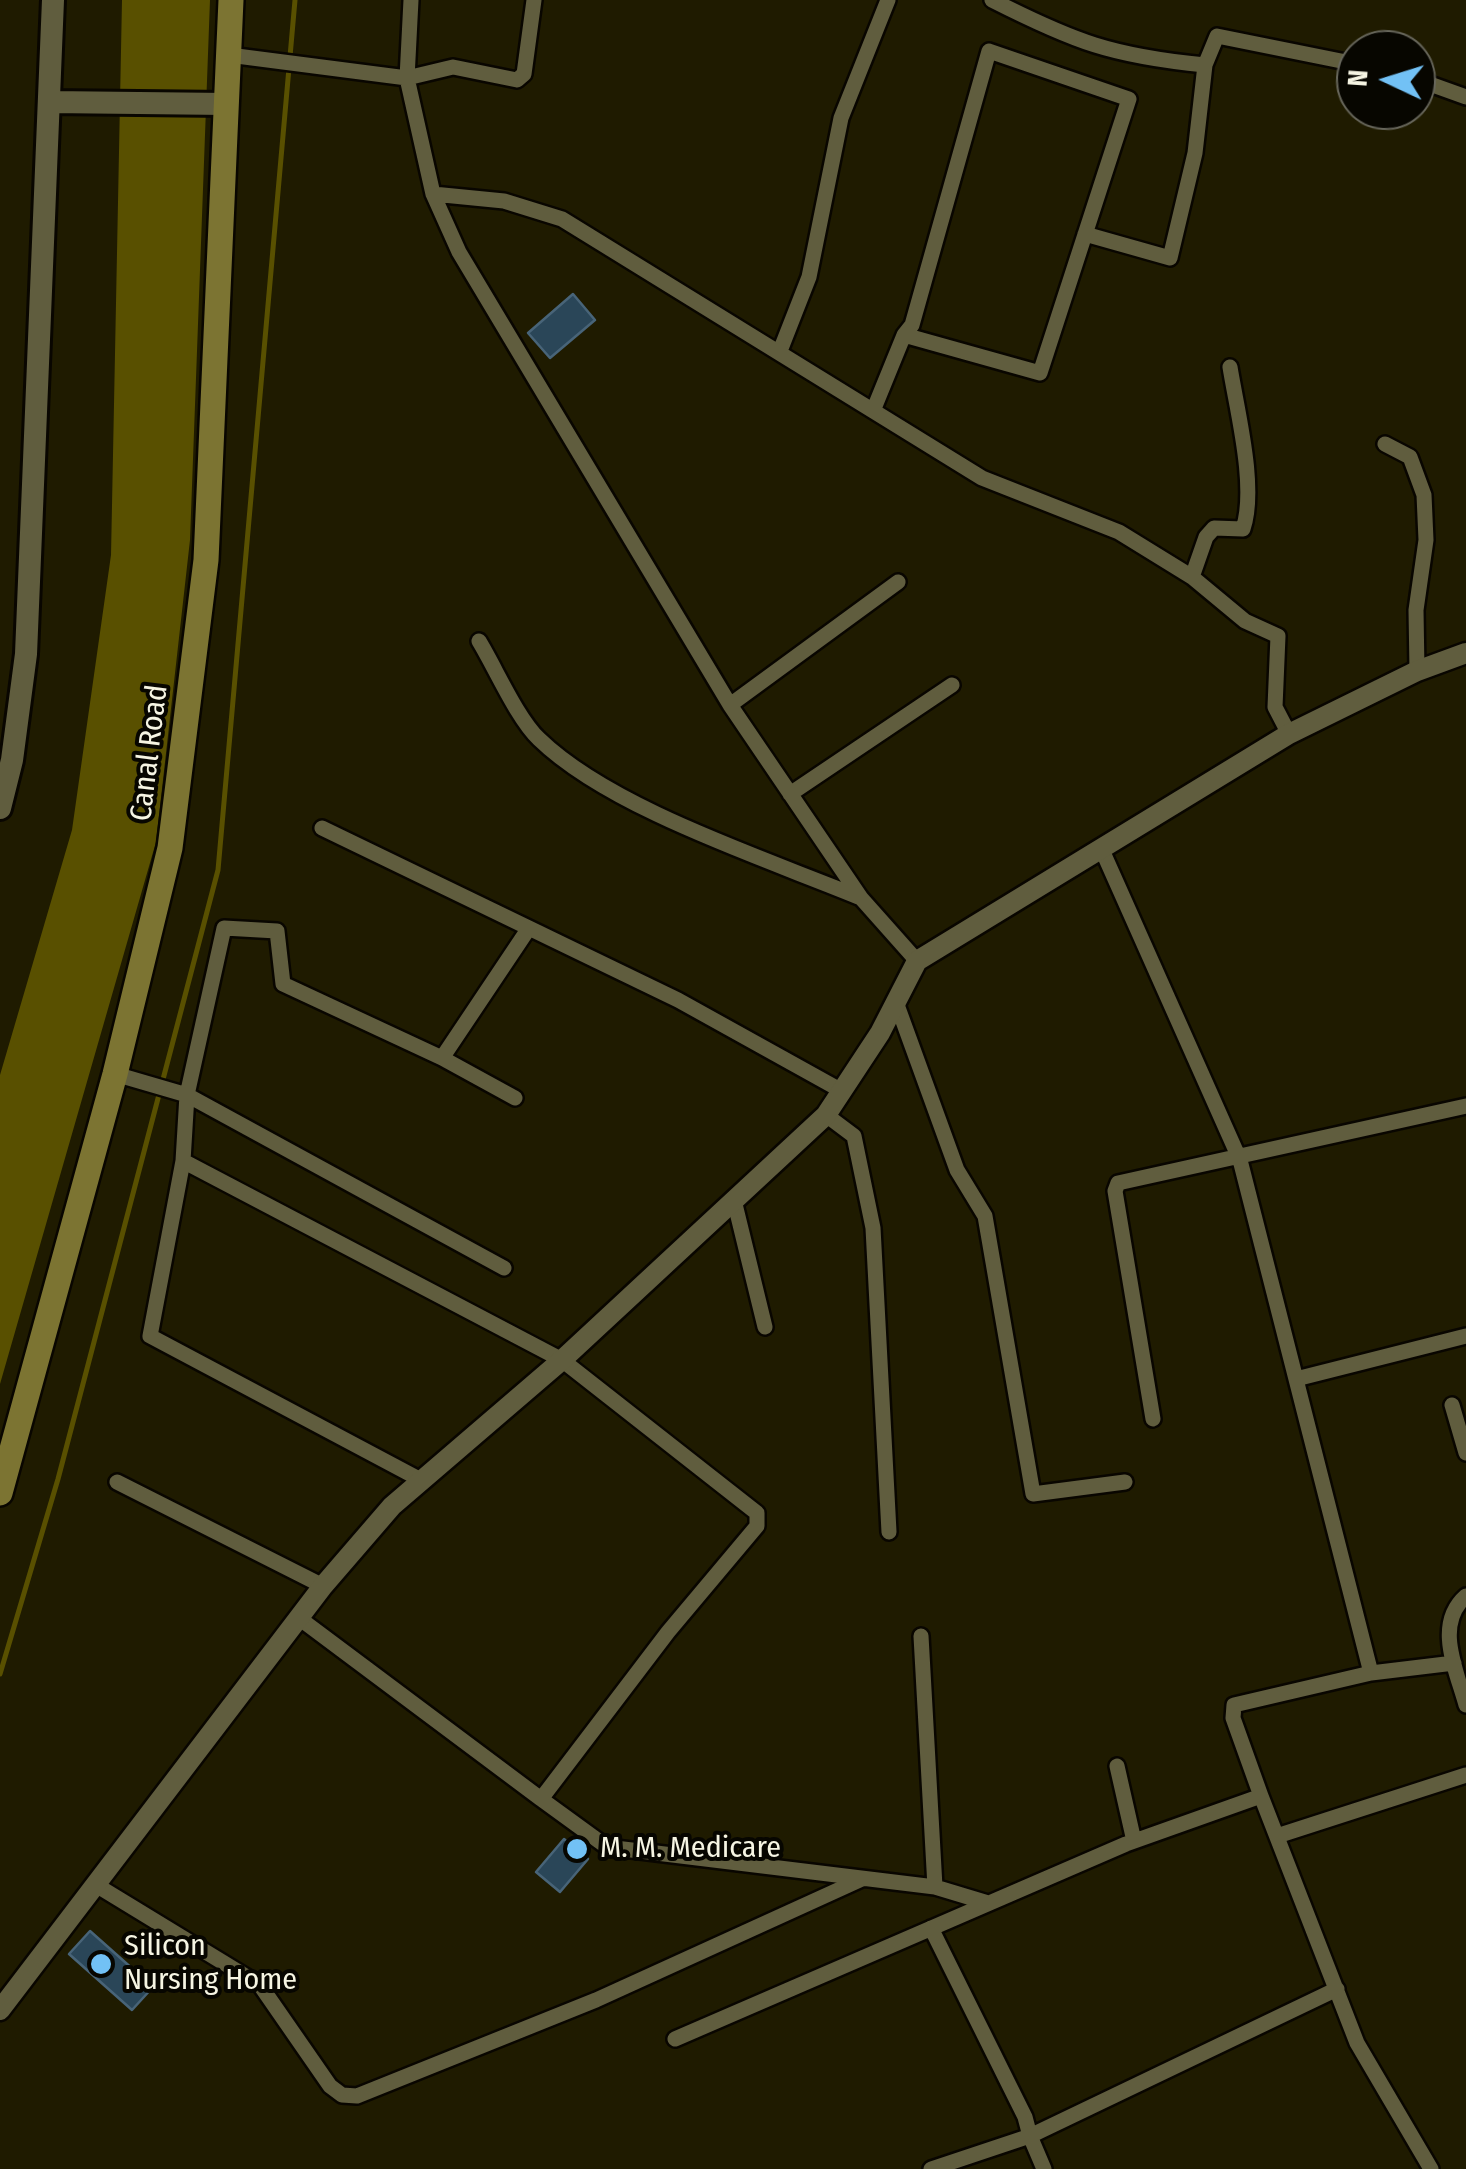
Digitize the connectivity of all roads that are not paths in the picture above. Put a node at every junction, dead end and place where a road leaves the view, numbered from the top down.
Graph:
1 (53, 0) edge
2 (230, 0) edge
3 (411, 0) edge
4 (534, 0) edge
5 (888, 0) edge
6 (992, 0) edge
7 (229, 55) junction
8 (1336, 60) edge
9 (1205, 65) junction
10 (407, 78) junction
11 (1436, 86) edge
12 (1466, 96) edge
13 (50, 102) junction
14 (218, 104) junction
15 (433, 194) junction
16 (1085, 234) junction
17 (904, 335) junction
18 (780, 351) junction
19 (1230, 367) dead end
20 (873, 412) junction
21 (1385, 444) dead end
22 (1192, 576) junction
23 (898, 582) dead end
24 (479, 641) dead end
25 (1466, 653) edge
26 (1417, 671) junction
27 (952, 684) dead end
28 (730, 704) junction
29 (1289, 734) junction
30 (790, 794) junction
31 (0, 808) edge
32 (322, 828) dead end
33 (1102, 850) junction
34 (861, 898) junction
35 (529, 928) junction
36 (917, 961) junction
37 (896, 1002) junction
38 (442, 1058) junction
39 (115, 1074) junction
40 (842, 1090) junction
41 (187, 1096) junction
42 (515, 1098) dead end
43 (1465, 1110) edge
44 (826, 1115) junction
45 (1240, 1160) junction
46 (183, 1161) junction
47 (734, 1200) junction
48 (504, 1268) dead end
49 (765, 1327) dead end
50 (1466, 1336) edge
51 (562, 1360) junction
52 (1296, 1379) junction
53 (1452, 1405) dead end
54 (1152, 1419) dead end
55 (1466, 1454) edge
56 (421, 1480) junction
57 (117, 1482) dead end
58 (1125, 1482) dead end
59 (0, 1493) edge
60 (889, 1532) dead end
61 (323, 1586) junction
62 (1466, 1596) edge
63 (298, 1618) junction
64 (921, 1636) dead end
65 (1454, 1664) junction
66 (1371, 1672) junction
67 (1466, 1705) edge
68 (1117, 1766) dead end
69 (1466, 1775) edge
70 (1262, 1796) junction
71 (541, 1799) junction
72 (1277, 1836) junction
73 (1134, 1842) junction
74 (866, 1878) junction
75 (96, 1885) junction
76 (935, 1887) junction
77 (988, 1903) junction
78 (930, 1928) junction
79 (1336, 1989) junction
80 (0, 2010) edge
81 (675, 2039) dead end
82 (1030, 2136) junction
83 (931, 2169) edge
84 (1044, 2169) edge
85 (1431, 2169) edge

1 - 13 main road
2 - 7 main road, Canal Road
3 - 10 street
4 - 10 street
5 - 18 street
6 - 9 street
7 - 10 street
7 - 14 main road, Canal Road
8 - 9 street
9 - 16 street
10 - 15 street
11 - 12 street
13 - 14 main road
13 - 31 main road
14 - 39 main road, Canal Road
15 - 18 street
15 - 28 street
16 - 17 street
16 - 17 street
17 - 20 street
18 - 20 street
19 - 22 street
20 - 22 street
21 - 26 street
22 - 29 street
23 - 28 street
24 - 34 street
25 - 26 street
26 - 29 street
27 - 30 street
28 - 30 street
29 - 33 street
30 - 34 street
32 - 35 street
33 - 36 street
33 - 45 street
34 - 36 street
35 - 38 street
35 - 40 street
36 - 37 street
37 - 40 street
37 - 58 street
38 - 41 street
38 - 42 street
39 - 41 street
39 - 59 main road, Canal Road
40 - 44 street
41 - 46 street
41 - 48 street
43 - 45 street
44 - 47 street
44 - 60 street
45 - 52 street
45 - 54 street
46 - 51 street
46 - 56 street
47 - 49 street
47 - 51 street
50 - 52 street
51 - 56 street
51 - 71 street
52 - 66 street
53 - 55 street
56 - 61 street
57 - 61 street
61 - 63 street
62 - 65 street
63 - 71 street
63 - 75 street
64 - 76 street
65 - 66 street
65 - 67 street
66 - 70 street
68 - 73 street
69 - 72 street
70 - 72 street
70 - 73 street
71 - 74 street
72 - 79 street
73 - 77 street
74 - 75 street
74 - 76 street
75 - 80 street
76 - 77 street
77 - 78 street
78 - 81 street
78 - 82 street
79 - 82 street
79 - 85 street
82 - 83 street
82 - 84 street

